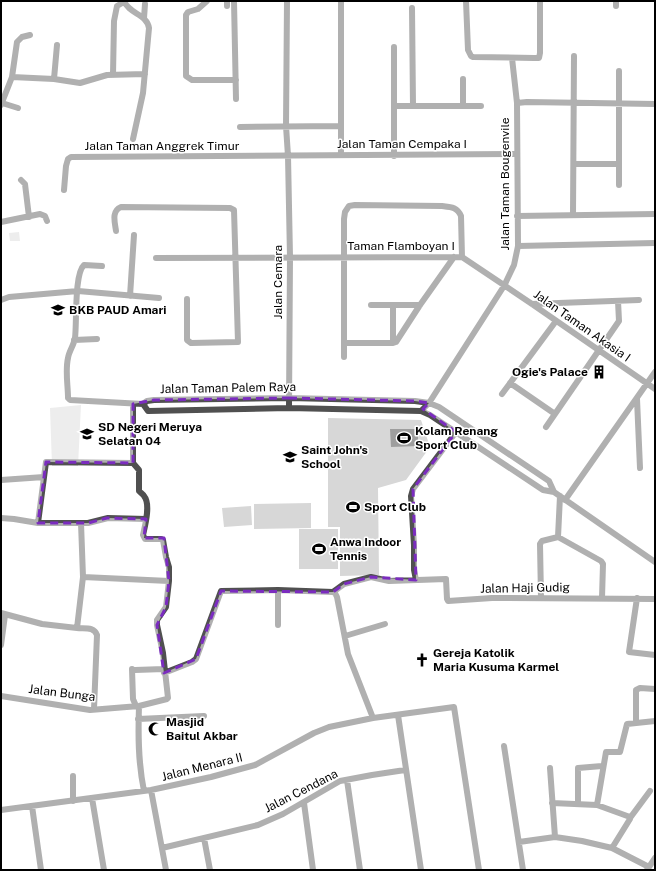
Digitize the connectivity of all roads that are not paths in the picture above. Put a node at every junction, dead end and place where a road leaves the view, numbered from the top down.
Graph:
1 (124, 1) edge
2 (206, 1) edge
3 (234, 1) edge
4 (287, 1) edge
5 (341, 1) edge
6 (466, 1) edge
7 (540, 1) edge
8 (145, 4) dead end
9 (412, 8) dead end
10 (144, 18) junction
11 (30, 35) dead end
12 (57, 45) dead end
13 (394, 47) dead end
14 (574, 56) dead end
15 (512, 58) junction
16 (619, 71) dead end
17 (145, 74) junction
18 (113, 75) junction
19 (12, 77) junction
20 (54, 80) junction
21 (236, 80) junction
22 (463, 80) dead end
23 (236, 99) dead end
24 (517, 100) junction
25 (1, 104) edge
26 (574, 104) junction
27 (619, 104) junction
28 (655, 104) edge
29 (394, 106) junction
30 (413, 106) junction
31 (463, 106) junction
32 (481, 106) dead end
33 (18, 108) dead end
34 (240, 126) dead end
35 (286, 126) junction
36 (341, 126) junction
37 (133, 139) dead end
38 (517, 154) junction
39 (341, 155) junction
40 (288, 156) junction
41 (394, 156) junction
42 (574, 164) junction
43 (619, 164) junction
44 (21, 180) dead end
45 (619, 185) dead end
46 (64, 190) dead end
47 (573, 214) junction
48 (655, 214) edge
49 (517, 216) junction
50 (29, 217) junction
51 (47, 221) dead end
52 (1, 222) edge
53 (116, 231) dead end
54 (134, 235) dead end
55 (655, 244) edge
56 (518, 246) junction
57 (236, 257) junction
58 (290, 257) junction
59 (344, 257) junction
60 (454, 257) junction
61 (462, 257) junction
62 (156, 258) dead end
63 (102, 266) dead end
64 (504, 286) junction
65 (77, 291) junction
66 (130, 296) junction
67 (159, 298) dead end
68 (1, 300) edge
69 (187, 300) dead end
70 (639, 300) dead end
71 (618, 301) junction
72 (532, 304) junction
73 (371, 305) dead end
74 (393, 305) junction
75 (420, 305) junction
76 (556, 320) junction
77 (97, 339) dead end
78 (74, 340) junction
79 (344, 343) junction
80 (393, 343) junction
81 (599, 351) junction
82 (344, 357) dead end
83 (655, 372) edge
84 (510, 383) junction
85 (647, 384) junction
86 (655, 390) edge
87 (502, 394) dead end
88 (289, 398) junction
89 (637, 399) junction
90 (429, 403) junction
91 (133, 404) junction
92 (143, 404) junction
93 (289, 408) junction
94 (421, 411) junction
95 (555, 414) junction
96 (546, 427) dead end
97 (456, 432) junction
98 (506, 453) junction
99 (501, 461) junction
100 (133, 463) junction
101 (640, 468) dead end
102 (44, 477) junction
103 (1, 480) edge
104 (560, 496) junction
105 (1, 518) edge
106 (146, 519) junction
107 (38, 523) junction
108 (81, 523) junction
109 (558, 537) junction
110 (655, 562) edge
111 (83, 577) junction
112 (416, 580) junction
113 (169, 581) junction
114 (278, 590) junction
115 (333, 592) junction
116 (541, 598) junction
117 (602, 598) junction
118 (637, 598) junction
119 (655, 599) edge
120 (3, 614) edge
121 (385, 624) dead end
122 (278, 625) dead end
123 (77, 628) junction
124 (345, 636) junction
125 (1, 645) edge
126 (655, 655) edge
127 (164, 671) junction
128 (655, 689) edge
129 (1, 696) edge
130 (137, 706) junction
131 (94, 709) junction
132 (398, 715) junction
133 (204, 716) dead end
134 (373, 718) junction
135 (138, 719) junction
136 (655, 721) edge
137 (636, 722) junction
138 (504, 746) dead end
139 (602, 766) junction
140 (550, 768) dead end
141 (405, 770) junction
142 (73, 776) dead end
143 (347, 780) junction
144 (148, 790) junction
145 (650, 791) dead end
146 (92, 798) junction
147 (73, 801) junction
148 (304, 802) junction
149 (552, 803) junction
150 (578, 803) junction
151 (597, 805) junction
152 (32, 806) junction
153 (1, 810) edge
154 (630, 818) junction
155 (555, 837) junction
156 (204, 838) junction
157 (519, 842) junction
158 (162, 848) junction
159 (612, 848) junction
160 (655, 858) edge
161 (648, 869) edge
162 (41, 870) edge
163 (104, 870) edge
164 (166, 870) edge
165 (210, 870) edge
166 (313, 870) edge
167 (360, 870) edge
168 (421, 870) edge
169 (479, 870) edge
170 (524, 870) edge

1 - 10 street
1 - 18 street
2 - 21 street
3 - 21 street
4 - 35 street, Jalan Cemara
5 - 36 street
6 - 15 street
7 - 15 street
8 - 10 street
9 - 30 street
10 - 17 street
11 - 19 street
12 - 20 street
13 - 29 street
14 - 26 street
15 - 24 street, Jalan Taman Bougenvile
16 - 27 street
17 - 18 street
17 - 37 street
18 - 20 street
19 - 20 street
19 - 25 street
21 - 23 street
22 - 31 street
24 - 26 street
24 - 38 street, Jalan Taman Bougenvile
25 - 33 street
26 - 27 street
26 - 42 street
27 - 28 street
27 - 43 street
29 - 30 street
29 - 41 street
30 - 31 street
31 - 32 street
34 - 35 street
35 - 36 street
35 - 40 street, Jalan Cemara
36 - 39 street
38 - 41 street, Jalan Taman Cempaka I
38 - 49 street, Jalan Taman Bougenvile
39 - 40 street, Jalan Taman Cempaka I
39 - 41 street, Jalan Taman Cempaka I
40 - 46 street, Jalan Taman Anggrek Timur
40 - 58 street, Jalan Cemara
42 - 43 street
42 - 47 street
43 - 45 street
44 - 50 street
47 - 48 street
47 - 49 street
49 - 56 street, Jalan Taman Bougenvile
50 - 51 street
50 - 52 street
53 - 57 street
54 - 66 street
55 - 56 street
56 - 64 street, Jalan Taman Bougenvile
57 - 58 street, Taman Flamboyan I
57 - 62 street, Taman Flamboyan I
57 - 69 street
58 - 59 street, Taman Flamboyan I
58 - 88 street, Jalan Cemara
59 - 60 street, Taman Flamboyan I
59 - 61 street
59 - 79 street
60 - 61 street, Taman Flamboyan I
60 - 75 street
61 - 64 street, Taman Flamboyan I
63 - 65 street
64 - 72 street, Jalan Taman Akasia I
64 - 90 street, Jalan Taman Bougenvile
65 - 66 street
65 - 68 street
65 - 78 street
66 - 67 street
70 - 71 street
71 - 72 street
71 - 81 street
72 - 76 street, Jalan Taman Akasia I
73 - 74 street
74 - 75 street
74 - 80 street
75 - 80 street
76 - 81 street, Jalan Taman Akasia I
76 - 84 street
77 - 78 street
78 - 91 street
79 - 80 street
79 - 82 street
81 - 85 street, Jalan Taman Akasia I
81 - 95 street
83 - 85 street
84 - 87 street
84 - 95 street
85 - 86 street, Jalan Taman Akasia I
85 - 89 street
88 - 90 street, Jalan Taman Palem Raya
88 - 92 street, Jalan Taman Palem Raya
88 - 93 street, Jalan Cemara
89 - 101 street
89 - 104 street
90 - 94 street, Jalan Taman Bougenvile
90 - 98 street, Jalan Taman Palem Raya
91 - 92 street
91 - 100 street
92 - 93 street, Jalan Taman Palem Raya
93 - 94 street, Jalan Taman Palem Raya
94 - 97 street, Jalan Taman Palem Raya
95 - 96 street
97 - 99 street, Jalan Taman Palem Raya
97 - 112 street
98 - 99 street
98 - 104 street, Jalan Taman Palem Raya
99 - 104 street, Jalan Taman Palem Raya
100 - 102 street
100 - 106 street
102 - 103 street
102 - 107 street
104 - 109 street
104 - 110 street, Jalan Taman Palem Raya
105 - 107 street
106 - 108 street
106 - 113 street
107 - 108 street
108 - 111 street
109 - 116 street
109 - 117 street
111 - 113 street
111 - 123 street
112 - 115 street
112 - 116 street, Jalan Haji Gudig
113 - 127 street
114 - 115 street
114 - 122 street
114 - 127 street
115 - 124 street
116 - 117 street, Jalan Haji Gudig
117 - 118 street, Jalan Haji Gudig
118 - 119 street, Jalan Haji Gudig
118 - 126 street
120 - 123 street
120 - 125 street
121 - 124 street
123 - 131 street
124 - 134 street
127 - 130 street, Jalan Bunga
127 - 130 street
128 - 137 street
129 - 131 street, Jalan Bunga
130 - 131 street, Jalan Bunga
130 - 135 street
132 - 134 street, Jalan Menara II
132 - 141 street
132 - 169 street, Jalan Menara II
133 - 135 street
134 - 144 street, Jalan Menara II
135 - 144 street
136 - 137 street
137 - 139 street
138 - 157 street
139 - 150 street
139 - 151 street
140 - 149 street
141 - 143 street, Jalan Cendana
141 - 168 street
142 - 147 street
143 - 148 street, Jalan Cendana
143 - 167 street
144 - 146 street, Jalan Menara II
144 - 158 street
145 - 154 street
146 - 147 street, Jalan Menara II
146 - 163 street
147 - 152 street, Jalan Menara II
148 - 156 street, Jalan Cendana
148 - 166 street
149 - 150 street
149 - 155 street
150 - 151 street
151 - 154 street
152 - 153 street, Jalan Menara II
152 - 162 street
154 - 159 street
155 - 157 street
155 - 159 street
156 - 158 street, Jalan Cendana
156 - 165 street
157 - 170 street
158 - 164 street
159 - 161 street
160 - 161 street

